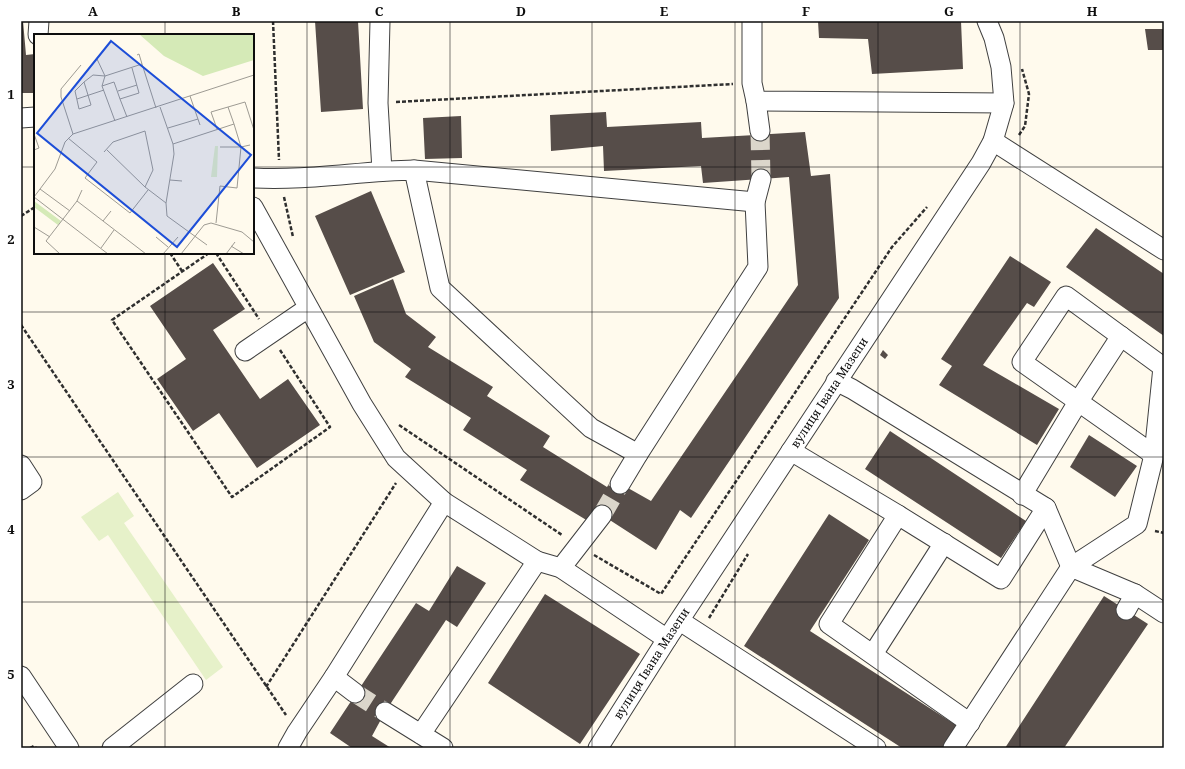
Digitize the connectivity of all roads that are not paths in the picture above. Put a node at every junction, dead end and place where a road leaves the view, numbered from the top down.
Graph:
1 (39, 21) edge
2 (380, 21) edge
3 (752, 21) edge
4 (987, 21) edge
5 (38, 34) edge
6 (754, 92) junction
7 (1004, 103) junction
8 (34, 117) edge
9 (21, 118) edge
10 (760, 131) tunnel mouth
11 (993, 141) junction
12 (414, 170) junction
13 (382, 171) junction
14 (254, 178) edge
15 (761, 179) tunnel mouth
16 (755, 202) junction
17 (254, 209) edge
18 (1164, 250) edge
19 (308, 308) junction
20 (1121, 336) junction
21 (245, 351) dead end
22 (836, 381) junction
23 (1078, 402) junction
24 (791, 451) junction
25 (638, 454) junction
26 (1154, 455) junction
27 (21, 465) edge
28 (620, 484) tunnel mouth
29 (21, 490) edge
30 (1022, 495) junction
31 (444, 502) junction
32 (1046, 508) junction
33 (602, 515) tunnel mouth
34 (898, 515) junction
35 (944, 543) junction
36 (537, 561) junction
37 (1071, 567) junction
38 (561, 568) junction
39 (1164, 613) edge
40 (680, 621) junction
41 (667, 639) junction
42 (873, 654) junction
43 (21, 676) edge
44 (334, 677) junction
45 (193, 684) dead end
46 (356, 693) tunnel mouth
47 (385, 712) tunnel mouth
48 (970, 723) junction
49 (421, 734) junction
50 (293, 740) edge
51 (69, 748) edge
52 (112, 748) edge
53 (443, 748) edge
54 (598, 748) edge
55 (876, 748) edge
56 (953, 748) edge

1 - 5 street
2 - 13 street
3 - 6 street
4 - 7 street, вулиця Івана Мазепи
6 - 7 street
6 - 10 street
7 - 11 street, вулиця Івана Мазепи
8 - 9 street
11 - 18 street
11 - 22 street, вулиця Івана Мазепи
12 - 13 street
12 - 16 street
12 - 25 street
13 - 14 street
15 - 16 street
16 - 25 street
17 - 19 street
19 - 21 street
19 - 31 street
20 - 23 street
20 - 23 street
20 - 26 street
22 - 24 street, вулиця Івана Мазепи
22 - 30 street
23 - 26 street
23 - 30 street
24 - 34 street
24 - 40 street, вулиця Івана Мазепи
25 - 28 street
26 - 37 street
27 - 29 street
30 - 32 street
31 - 36 street
31 - 44 street
32 - 35 street
32 - 37 street
33 - 38 street
34 - 35 street
34 - 42 street
35 - 42 street
36 - 38 street
36 - 49 street
37 - 39 street
37 - 48 street
38 - 41 street
40 - 41 street, вулиця Івана Мазепи
40 - 55 street
41 - 54 street, вулиця Івана Мазепи
42 - 48 street
43 - 51 street
44 - 46 street
44 - 50 street
45 - 52 street
47 - 49 street
48 - 56 street
49 - 53 street

